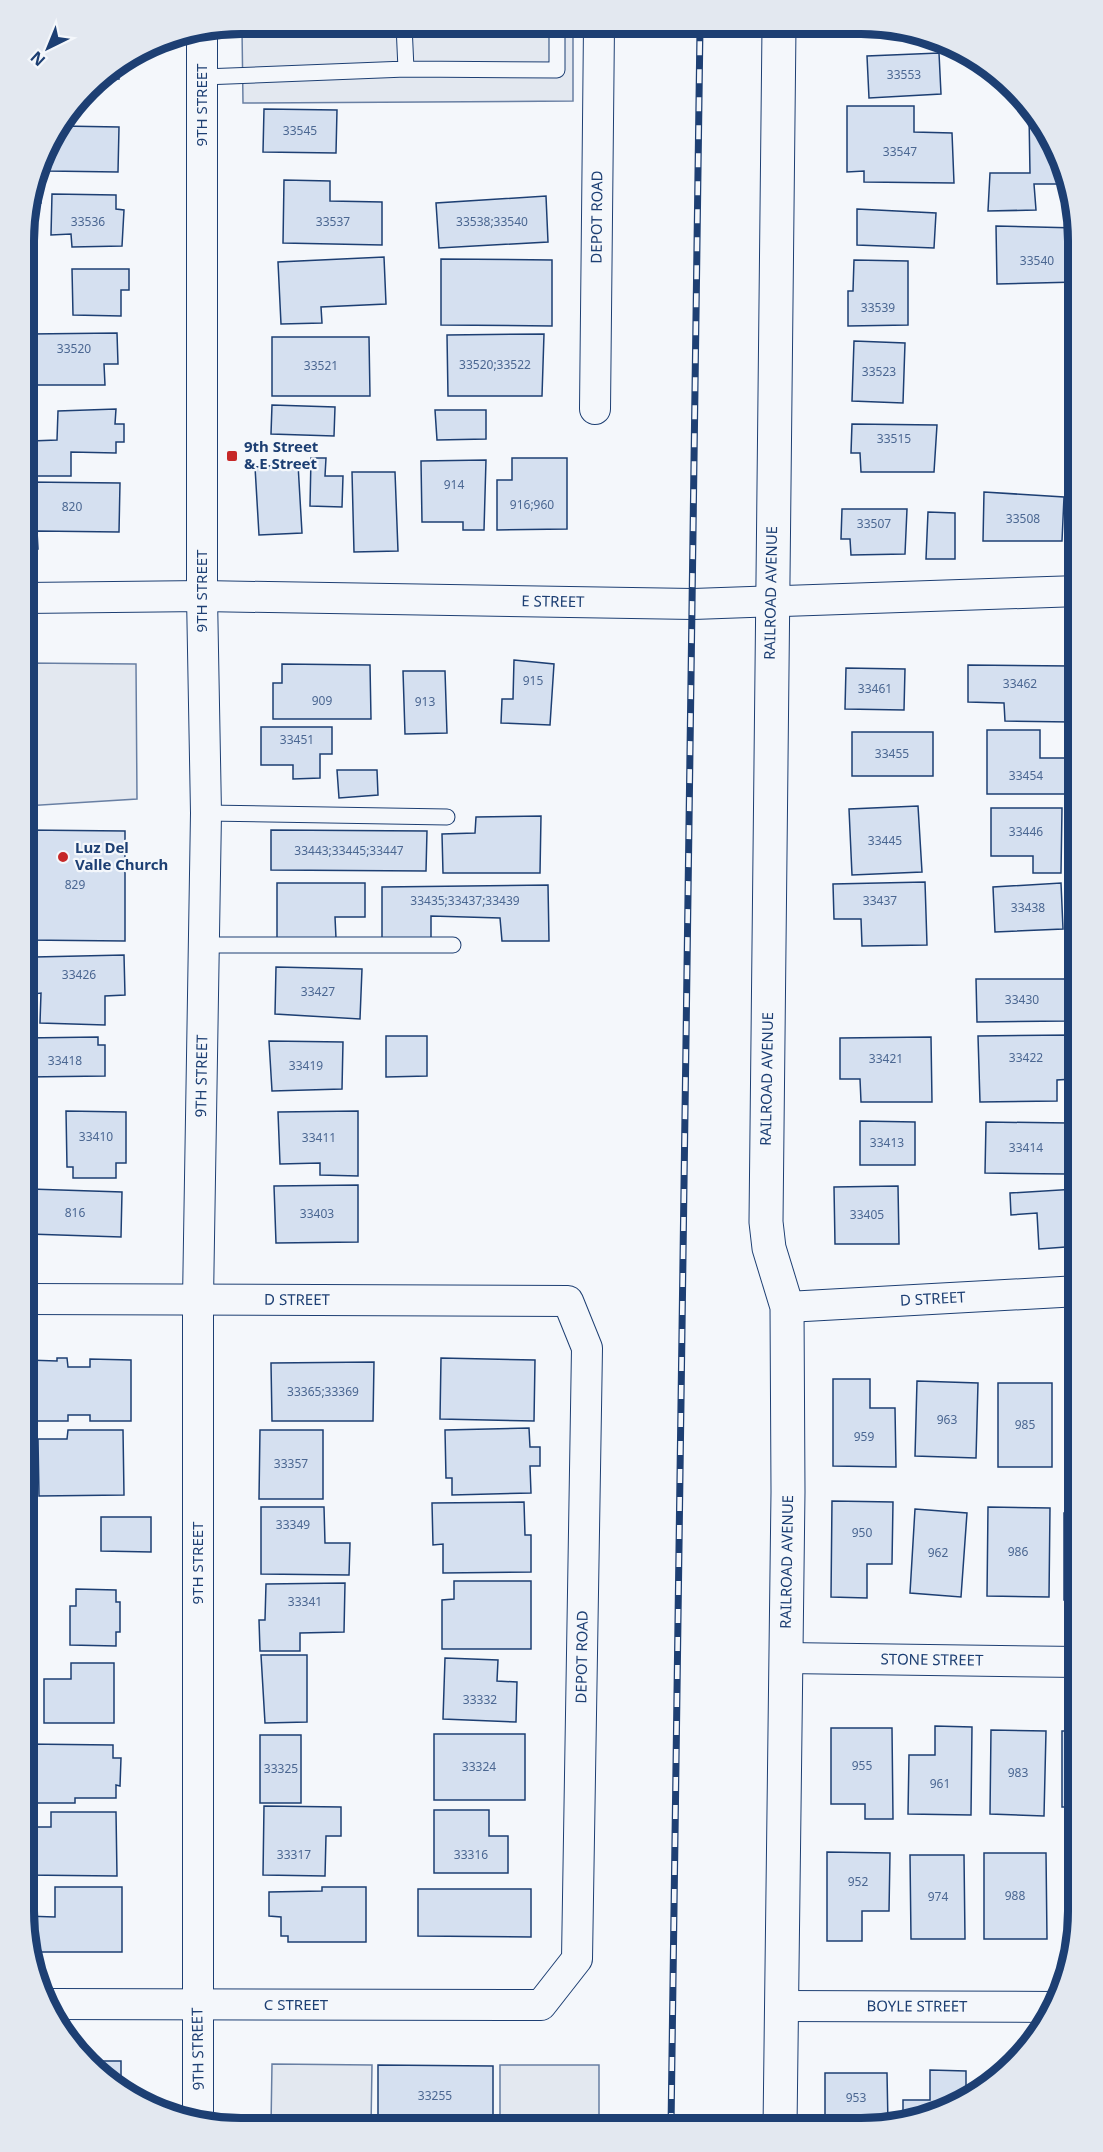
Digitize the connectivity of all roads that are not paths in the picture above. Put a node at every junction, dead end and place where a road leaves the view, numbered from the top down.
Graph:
1 (558, 34) edge
2 (599, 34) edge
3 (778, 34) edge
4 (404, 35) edge
5 (202, 38) edge
6 (406, 69) junction
7 (202, 77) junction
8 (595, 409) dead end
9 (1068, 591) edge
10 (202, 596) junction
11 (34, 598) edge
12 (771, 601) junction
13 (206, 813) junction
14 (447, 817) dead end
15 (204, 945) junction
16 (453, 945) dead end
17 (1068, 1293) edge
18 (34, 1299) edge
19 (198, 1300) junction
20 (568, 1301) joint
21 (787, 1307) junction
22 (786, 1658) junction
23 (1068, 1662) edge
24 (57, 2004) edge
25 (197, 2005) junction
26 (541, 2005) joint
27 (781, 2006) junction
28 (1045, 2007) edge
29 (198, 2112) edge
30 (780, 2118) edge

1 - 6 lane
2 - 8 street, DEPOT ROAD
3 - 12 street, RAILROAD AVENUE
4 - 6 lane
5 - 7 street, 9TH STREET
6 - 7 lane
7 - 10 street, 9TH STREET
9 - 12 street, E STREET
10 - 11 street, E STREET
10 - 12 street, E STREET
10 - 13 street, 9TH STREET
12 - 21 street, RAILROAD AVENUE
13 - 14 lane
13 - 15 street, 9TH STREET
15 - 16 lane
15 - 19 street, 9TH STREET
17 - 21 street, D STREET
18 - 19 street, D STREET
19 - 20 street, D STREET
19 - 25 street, 9TH STREET
20 - 26 street, DEPOT ROAD
21 - 22 street, RAILROAD AVENUE
22 - 23 street, STONE STREET
22 - 27 street, RAILROAD AVENUE
24 - 25 street, C STREET
25 - 26 street, C STREET
25 - 29 street, 9TH STREET
27 - 28 street, BOYLE STREET
27 - 30 street, RAILROAD AVENUE

